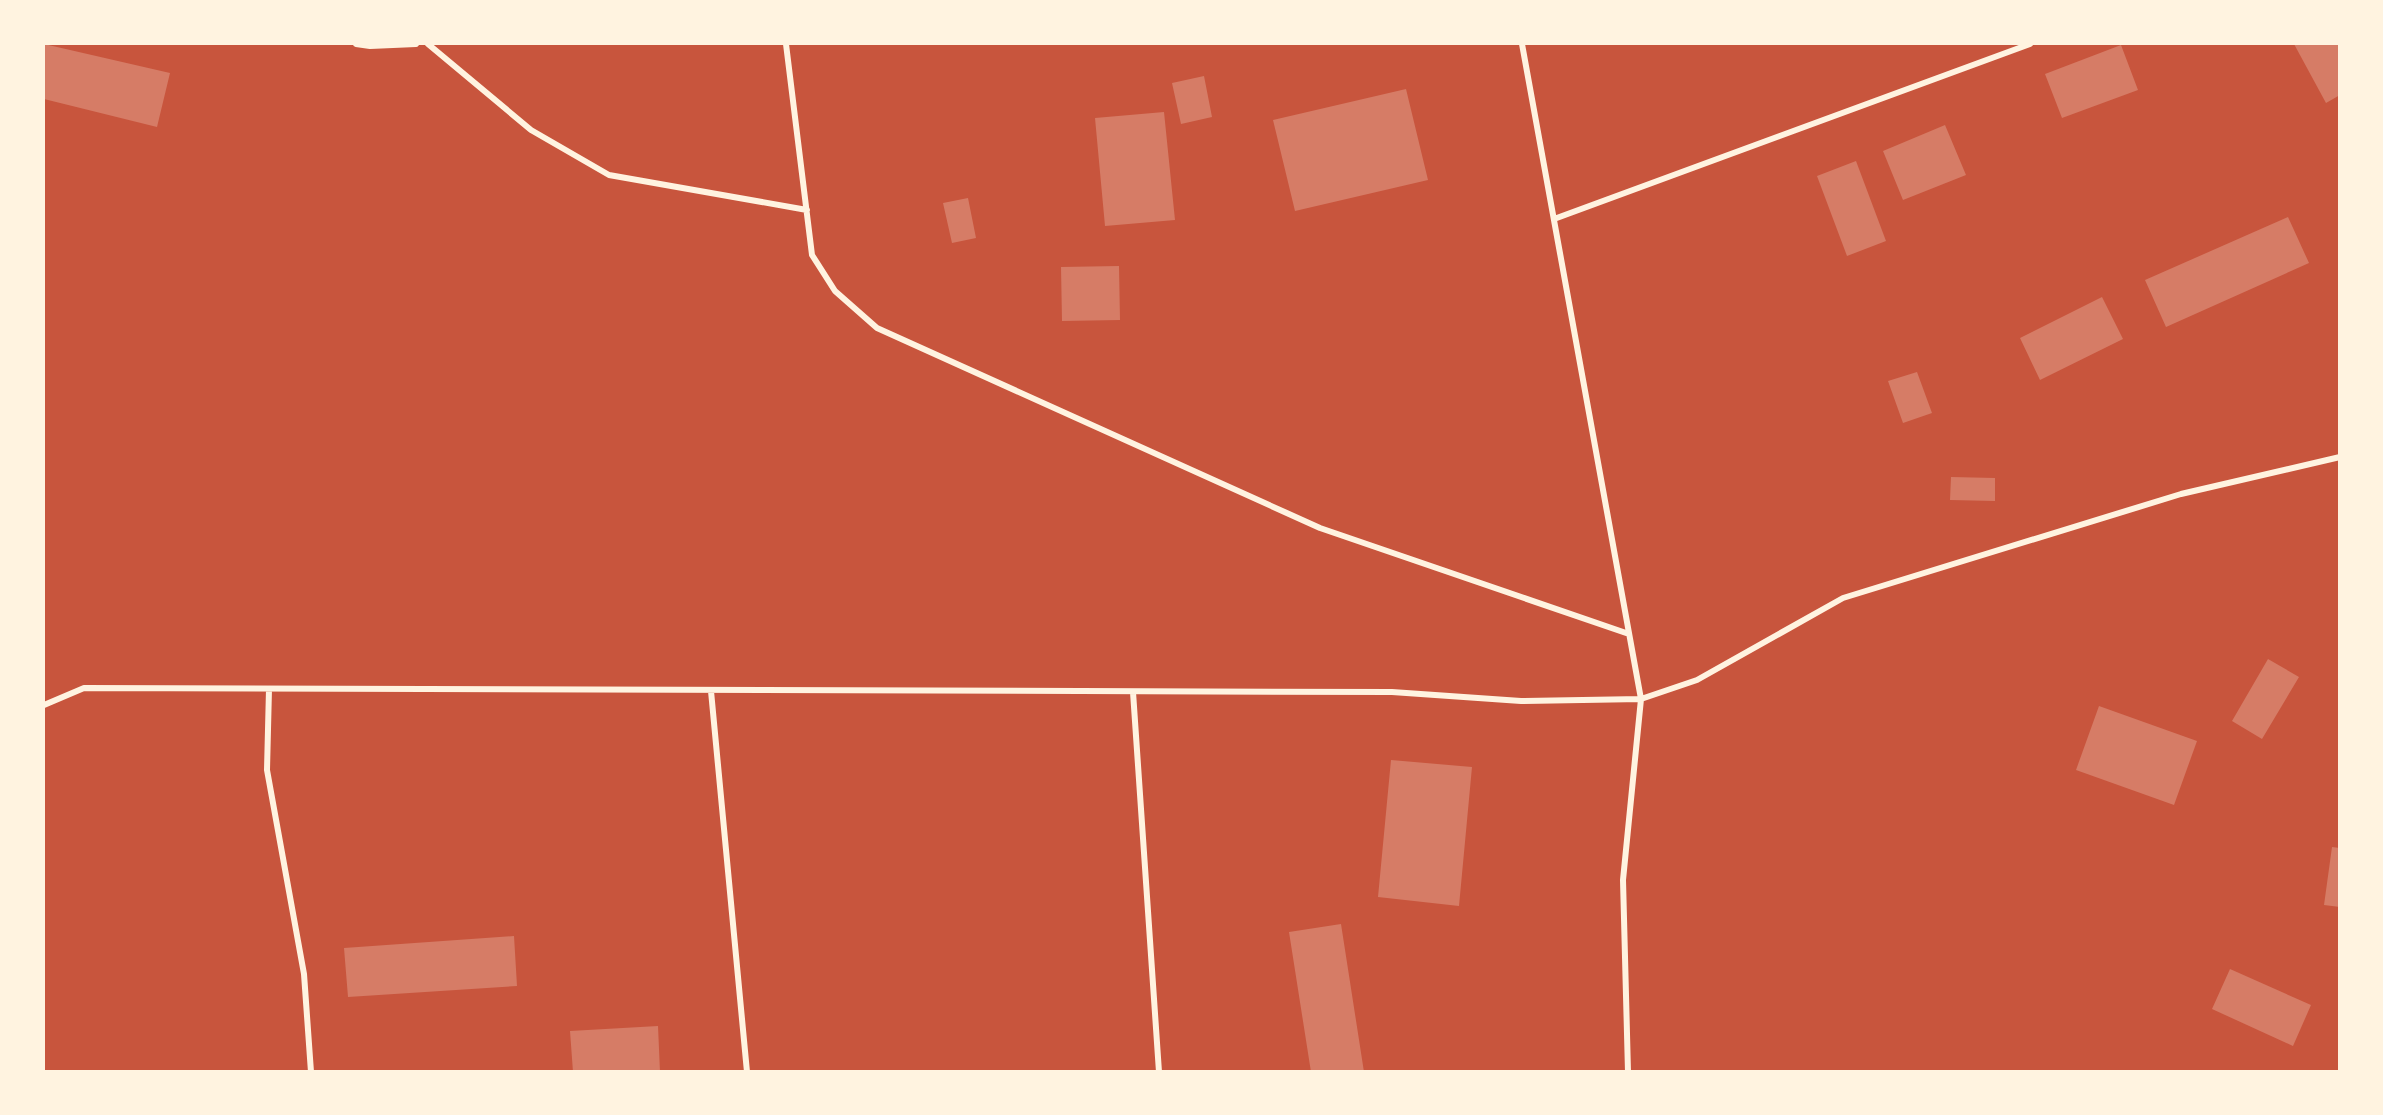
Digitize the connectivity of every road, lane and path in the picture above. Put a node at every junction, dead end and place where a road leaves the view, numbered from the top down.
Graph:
1 (356, 44) edge
2 (416, 44) edge
3 (428, 44) edge
4 (786, 44) edge
5 (1522, 44) edge
6 (2030, 44) edge
7 (807, 210) junction
8 (1554, 219) junction
9 (2340, 457) edge
10 (1629, 634) junction
11 (269, 689) junction
12 (711, 691) junction
13 (1133, 692) junction
14 (1641, 699) junction
15 (44, 705) edge
16 (311, 1071) edge
17 (747, 1071) edge
18 (1159, 1071) edge
19 (1628, 1071) edge

1 - 2 street
3 - 7 street
4 - 7 street
5 - 8 street
6 - 8 street
7 - 10 street
8 - 10 street
9 - 14 street
10 - 14 street
11 - 12 street
11 - 15 street
11 - 16 street
12 - 13 street
12 - 17 street
13 - 14 street
13 - 18 street
14 - 19 street

